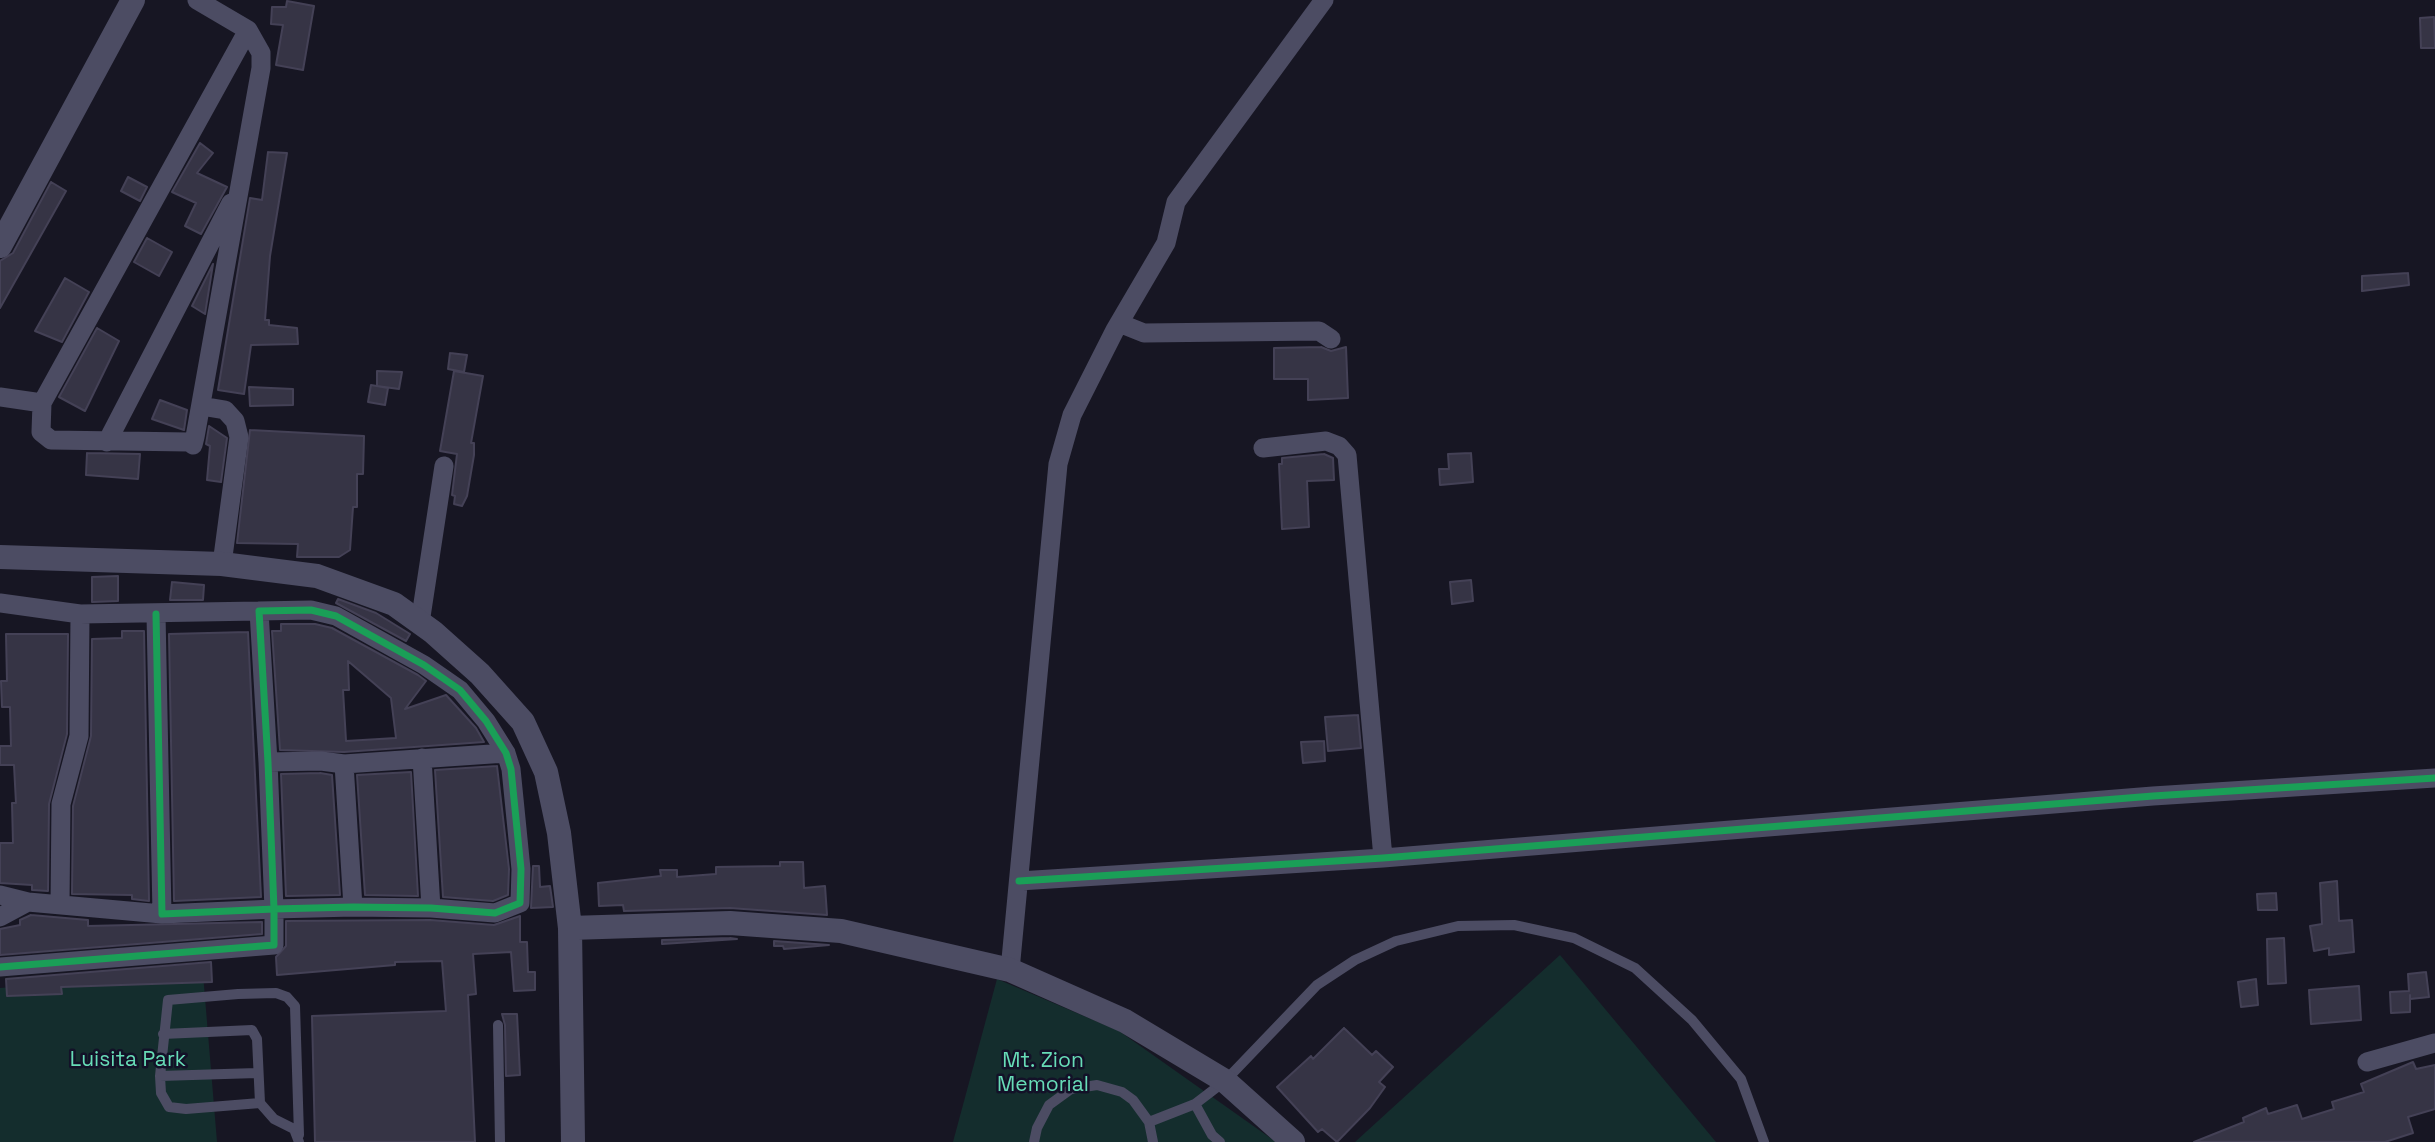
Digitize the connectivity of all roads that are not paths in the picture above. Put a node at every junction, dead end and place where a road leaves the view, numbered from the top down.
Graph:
1 (133, 0) edge
2 (197, 0) edge
3 (1324, 0) edge
4 (248, 30) junction
5 (241, 183) junction
6 (0, 246) edge
7 (1119, 323) junction
8 (1331, 339) dead end
9 (0, 397) edge
10 (42, 403) junction
11 (201, 406) junction
12 (107, 442) junction
13 (1263, 448) dead end
14 (444, 466) dead end
15 (0, 557) edge
16 (222, 564) junction
17 (0, 603) edge
18 (259, 611) junction
19 (80, 614) junction
20 (156, 614) junction
21 (420, 623) junction
22 (506, 753) junction
23 (422, 758) junction
24 (268, 762) junction
25 (344, 764) junction
26 (2435, 778) edge
27 (1383, 858) junction
28 (1019, 881) junction
29 (0, 895) edge
30 (28, 902) junction
31 (60, 904) junction
32 (353, 907) junction
33 (431, 908) junction
34 (274, 909) junction
35 (162, 914) junction
36 (0, 917) edge
37 (570, 928) junction
38 (0, 967) edge
39 (1010, 970) junction
40 (498, 1025) dead end
41 (163, 1034) junction
42 (2435, 1043) edge
43 (2367, 1062) dead end
44 (257, 1073) junction
45 (160, 1076) junction
46 (1225, 1081) junction
47 (260, 1103) junction
48 (1195, 1104) junction
49 (1149, 1122) junction
50 (299, 1139) edge
51 (500, 1142) edge
52 (573, 1142) edge
53 (1034, 1142) edge
54 (1153, 1142) edge
55 (1220, 1142) edge
56 (1293, 1142) edge
57 (1764, 1142) edge

1 - 6 street
2 - 4 street
3 - 7 street
4 - 5 street
4 - 10 street
5 - 11 street
5 - 12 street
7 - 8 street
7 - 28 street
9 - 10 street
10 - 12 street
11 - 12 street
11 - 16 street
13 - 27 street
14 - 21 street
15 - 16 street
16 - 21 street
17 - 19 street
18 - 20 street
18 - 22 street
18 - 24 street
19 - 20 street
19 - 31 street
20 - 35 street
21 - 37 street
22 - 23 street
22 - 33 street
23 - 25 street
23 - 33 street
24 - 25 street
24 - 34 street
25 - 32 street
26 - 27 street
27 - 28 street
28 - 39 street
29 - 30 street
30 - 31 street
30 - 36 street
31 - 35 street
32 - 33 street
32 - 34 street
34 - 35 street
34 - 38 street
37 - 39 street
37 - 52 street
39 - 46 street
40 - 51 lane
41 - 44 lane
41 - 45 lane
41 - 50 lane
42 - 43 street
44 - 45 lane
44 - 47 lane
45 - 47 lane
46 - 48 lane
46 - 56 street
46 - 57 lane
47 - 50 lane
48 - 49 lane
48 - 55 lane
49 - 53 lane
49 - 54 lane

